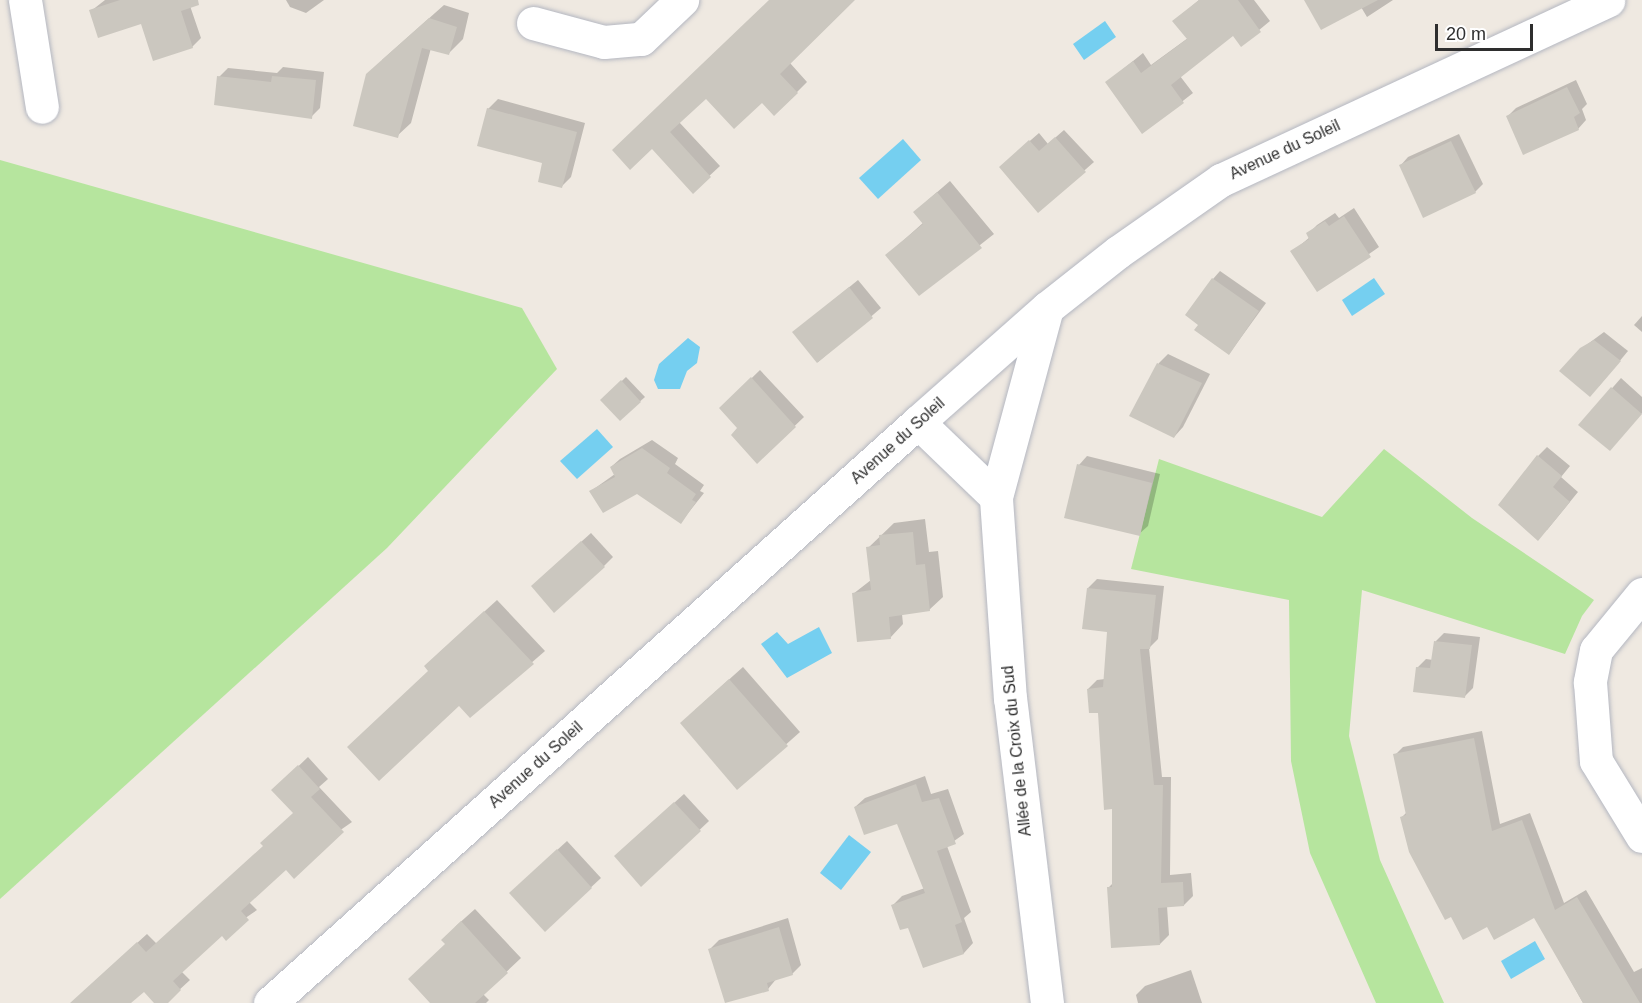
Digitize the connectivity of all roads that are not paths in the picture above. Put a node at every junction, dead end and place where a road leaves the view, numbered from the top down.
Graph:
1 (25, 0) edge
2 (682, 0) edge
3 (1608, 0) edge
4 (533, 23) dead end
5 (42, 107) dead end
6 (1047, 308) junction
7 (918, 422) junction
8 (996, 497) junction
9 (1642, 594) edge
10 (1642, 836) edge
11 (270, 1003) edge
12 (1047, 1003) edge

1 - 5 street
2 - 4 street
3 - 6 street, Avenue du Soleil
6 - 7 street, Avenue du Soleil
6 - 8 street, Allée de la Croix du Sud
7 - 8 street
7 - 11 street, Avenue du Soleil
8 - 12 street, Allée de la Croix du Sud
9 - 10 street

